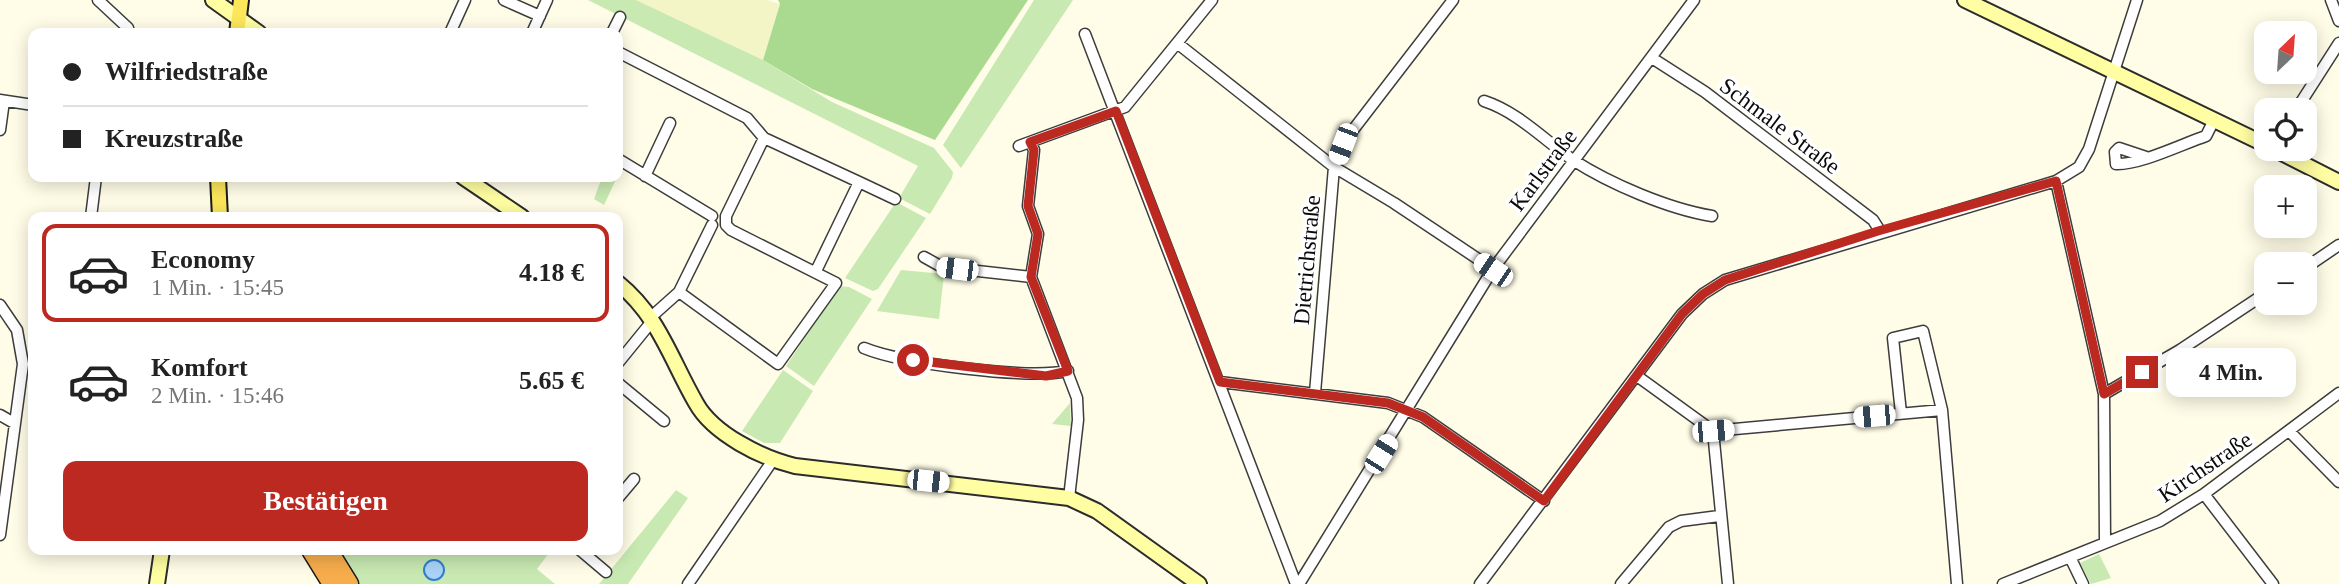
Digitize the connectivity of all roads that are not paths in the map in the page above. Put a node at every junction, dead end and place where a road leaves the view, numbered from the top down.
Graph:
1 (99, 0) edge
2 (213, 0) edge
3 (242, 0) edge
4 (465, 0) edge
5 (504, 0) edge
6 (547, 0) edge
7 (1212, 0) edge
8 (1453, 0) edge
9 (1694, 0) edge
10 (1965, 0) edge
11 (2137, 0) edge
12 (2330, 0) edge
13 (540, 16) junction
14 (620, 17) dead end
15 (2339, 20) edge
16 (238, 26) edge
17 (124, 28) edge
18 (452, 28) edge
19 (534, 28) edge
20 (614, 28) edge
21 (1086, 34) dead end
22 (1177, 43) junction
23 (2339, 43) edge
24 (623, 55) edge
25 (1652, 58) junction
26 (2114, 72) junction
27 (2304, 98) edge
28 (2, 101) edge
29 (1484, 101) dead end
30 (28, 104) edge
31 (1116, 111) junction
32 (1, 115) edge
33 (2214, 120) junction
34 (670, 123) dead end
35 (0, 130) edge
36 (764, 138) junction
37 (2254, 139) edge
38 (1030, 142) junction
39 (1019, 146) dead end
40 (2146, 157) dead end
41 (1574, 160) junction
42 (2298, 161) edge
43 (623, 162) edge
44 (1334, 167) junction
45 (645, 176) junction
46 (2056, 181) junction
47 (2339, 181) edge
48 (95, 182) edge
49 (218, 182) edge
50 (471, 182) edge
51 (859, 182) junction
52 (895, 199) dead end
53 (91, 212) edge
54 (220, 212) edge
55 (505, 212) edge
56 (1712, 216) dead end
57 (712, 221) junction
58 (726, 221) junction
59 (1880, 231) junction
60 (2339, 245) edge
61 (924, 257) dead end
62 (2317, 260) edge
63 (1493, 270) junction
64 (816, 271) junction
65 (1031, 277) junction
66 (623, 288) edge
67 (679, 292) junction
68 (2254, 300) edge
69 (0, 305) edge
70 (652, 319) junction
71 (864, 348) dead end
72 (623, 357) edge
73 (1068, 371) junction
74 (1637, 376) junction
75 (1220, 382) junction
76 (623, 387) edge
77 (20, 390) junction
78 (28, 391) edge
79 (1315, 393) junction
80 (2339, 393) edge
81 (2104, 394) junction
82 (1942, 410) junction
83 (1408, 411) junction
84 (1901, 413) junction
85 (0, 415) edge
86 (664, 421) dead end
87 (14, 423) junction
88 (1713, 431) junction
89 (2290, 432) junction
90 (773, 460) junction
91 (634, 479) dead end
92 (2339, 482) edge
93 (623, 492) edge
94 (2204, 494) junction
95 (1069, 498) junction
96 (1544, 501) junction
97 (1719, 516) junction
98 (0, 535) edge
99 (2105, 541) junction
100 (161, 555) edge
101 (314, 555) edge
102 (331, 555) edge
103 (586, 555) edge
104 (2070, 557) junction
105 (606, 572) dead end
106 (157, 584) edge
107 (332, 584) edge
108 (349, 584) edge
109 (688, 584) edge
110 (1199, 584) edge
111 (1297, 584) edge
112 (1480, 584) edge
113 (1621, 584) edge
114 (1728, 584) edge
115 (1957, 584) edge
116 (2003, 584) edge
117 (2083, 584) edge
118 (2273, 584) edge

1 - 17 street
2 - 16 street
3 - 16 main road
4 - 18 street
5 - 13 street
6 - 13 street
7 - 22 street
8 - 44 street, Dietrichstraße
9 - 25 street, Karlstraße
10 - 26 street
11 - 26 street
12 - 15 street
13 - 19 street
14 - 20 street
21 - 31 street
22 - 31 street
22 - 44 street
23 - 27 street
24 - 36 street
25 - 41 street, Karlstraße
25 - 59 street, Schmale Straße
26 - 33 street
26 - 46 street
28 - 30 street
28 - 32 street
29 - 41 street
31 - 38 street
31 - 75 street
32 - 35 street
33 - 37 street
33 - 40 street
34 - 45 street
36 - 51 street
36 - 58 street
38 - 39 street
38 - 65 street
41 - 56 street
41 - 63 street, Karlstraße
42 - 47 street
43 - 45 street
44 - 63 street
44 - 79 street, Dietrichstraße
45 - 57 street
46 - 59 street
46 - 81 street
48 - 53 street
49 - 54 main road
50 - 55 street
51 - 52 street
51 - 64 street
57 - 58 street
57 - 67 street
58 - 64 street
59 - 74 street
60 - 62 street
61 - 65 street
63 - 83 street, Karlstraße
64 - 67 street
65 - 73 street
66 - 70 street
67 - 70 street
68 - 81 street
69 - 77 street
70 - 72 street
70 - 90 street
71 - 73 street
73 - 95 street
74 - 88 street
74 - 96 street
75 - 79 street
75 - 111 street
76 - 86 street
77 - 78 street
77 - 87 street
79 - 83 street
80 - 89 street, Kirchstraße
81 - 99 street
82 - 84 street
82 - 84 street
82 - 115 street
83 - 96 street
83 - 111 street, Karlstraße
84 - 88 street
85 - 87 street
87 - 98 street
88 - 97 street
89 - 92 street
89 - 94 street, Kirchstraße
90 - 95 street
90 - 109 street
91 - 93 street
94 - 99 street, Kirchstraße
94 - 118 street
95 - 110 street
96 - 112 street
97 - 113 street
97 - 114 street
99 - 104 street, Kirchstraße
100 - 106 street
101 - 107 highway
102 - 108 highway
103 - 105 street
104 - 116 street, Kirchstraße
104 - 117 street

